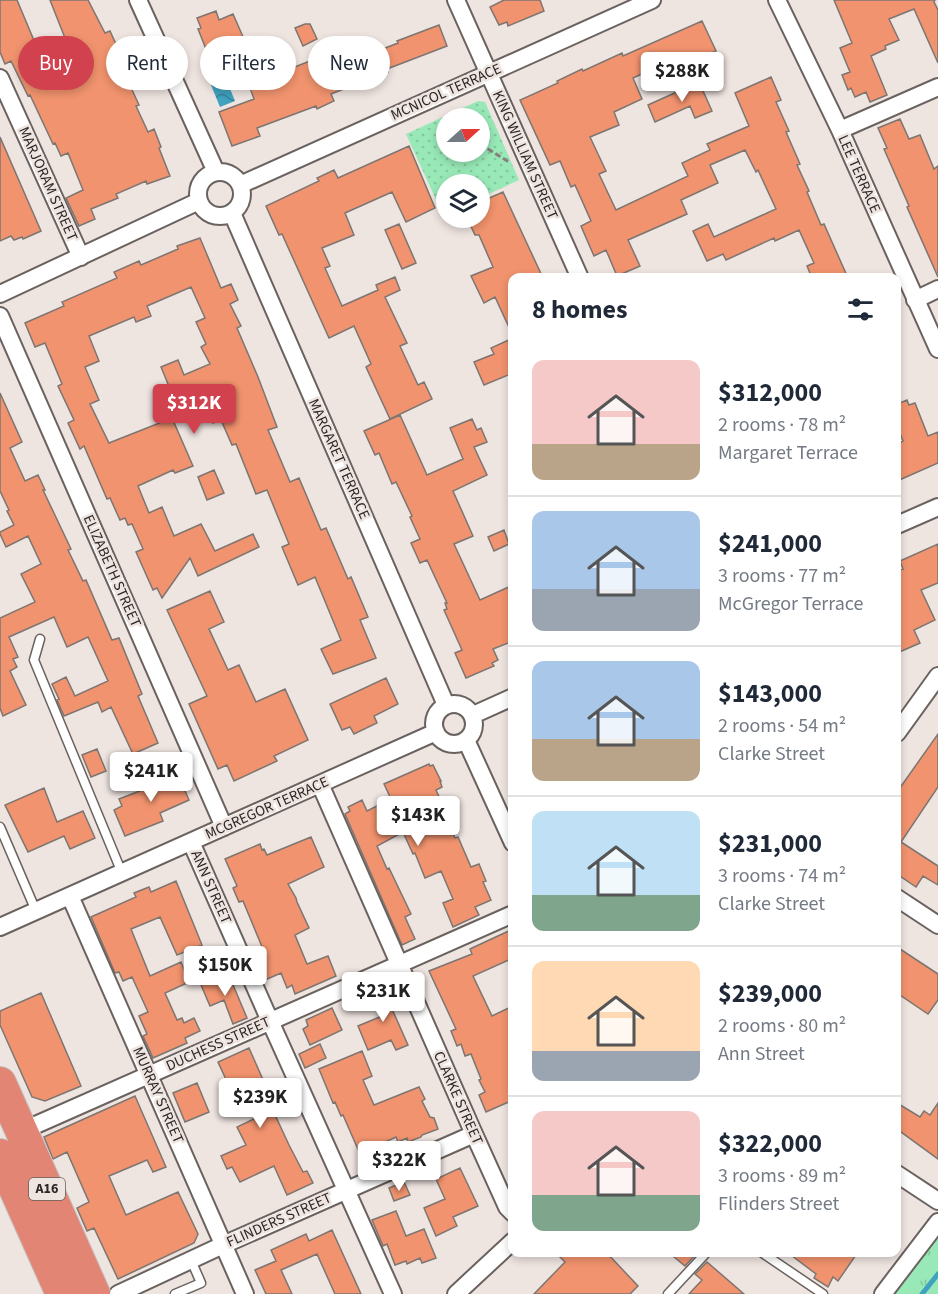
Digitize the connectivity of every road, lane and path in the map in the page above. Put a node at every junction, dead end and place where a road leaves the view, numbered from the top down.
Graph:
1 (138, 0) edge
2 (456, 0) edge
3 (652, 0) edge
4 (777, 0) edge
5 (488, 73) junction
6 (0, 78) edge
7 (938, 87) edge
8 (840, 130) junction
9 (490, 150) edge
10 (512, 164) dead end
11 (216, 172) junction
12 (240, 185) junction
13 (200, 201) junction
14 (232, 213) junction
15 (81, 257) junction
16 (577, 273) edge
17 (938, 289) edge
18 (0, 294) edge
19 (915, 300) junction
20 (0, 315) edge
21 (938, 349) edge
22 (938, 507) edge
23 (901, 523) edge
24 (40, 639) dead end
25 (938, 676) edge
26 (508, 699) edge
27 (446, 705) junction
28 (472, 715) junction
29 (901, 728) edge
30 (436, 732) junction
31 (466, 740) junction
32 (320, 784) junction
33 (0, 827) edge
34 (224, 827) junction
35 (508, 832) edge
36 (191, 842) junction
37 (122, 873) junction
38 (70, 896) junction
39 (901, 901) edge
40 (36, 911) junction
41 (508, 916) edge
42 (938, 925) edge
43 (0, 927) edge
44 (399, 963) junction
45 (270, 1021) junction
46 (149, 1075) junction
47 (0, 1083) edge
48 (22, 1131) junction
49 (474, 1134) junction
50 (0, 1155) edge
51 (901, 1177) edge
52 (347, 1191) junction
53 (938, 1201) edge
54 (508, 1207) edge
55 (938, 1222) edge
56 (223, 1245) junction
57 (508, 1246) edge
58 (702, 1257) edge
59 (768, 1257) edge
60 (191, 1260) junction
61 (62, 1294) edge
62 (94, 1294) edge
63 (118, 1294) edge
64 (175, 1294) edge
65 (245, 1294) edge
66 (393, 1294) edge
67 (456, 1294) edge
68 (668, 1294) edge
69 (823, 1294) edge
70 (883, 1294) edge

1 - 11 street
2 - 5 street, KING WILLIAM STREET
3 - 5 street, MCNICOL TERRACE
4 - 8 street, LEE TERRACE
5 - 12 street, MCNICOL TERRACE
5 - 16 street, KING WILLIAM STREET
6 - 15 street, MARJORAM STREET
7 - 8 street
8 - 19 street, LEE TERRACE
9 - 10 path
11 - 12 street
11 - 13 street
12 - 14 street
13 - 14 street
13 - 15 street
14 - 27 street, MARGARET TERRACE
15 - 18 street
17 - 19 street
19 - 21 street, LEE TERRACE
20 - 34 street, ELIZABETH STREET
22 - 23 street
24 - 37 lane
25 - 29 street
26 - 28 street
27 - 28 street
27 - 30 street
28 - 31 street
30 - 31 street
30 - 32 street, MCGREGOR TERRACE
31 - 35 street
32 - 34 street, MCGREGOR TERRACE
32 - 44 street, CLARKE STREET
33 - 40 lane
34 - 36 street, MCGREGOR TERRACE
36 - 37 street, MCGREGOR TERRACE
36 - 45 street, ANN STREET
37 - 38 street, MCGREGOR TERRACE
38 - 40 street, MCGREGOR TERRACE
38 - 46 street, MURRAY STREET
39 - 42 street
40 - 43 street, MCGREGOR TERRACE
41 - 44 street, DUCHESS STREET
44 - 45 street, DUCHESS STREET
44 - 49 street, CLARKE STREET
45 - 46 street, DUCHESS STREET
45 - 52 street, ANN STREET
46 - 48 street, DUCHESS STREET
46 - 56 street, MURRAY STREET
47 - 48 highway, A16
48 - 62 highway, A16
49 - 52 street, FLINDERS STREET
49 - 54 street, CLARKE STREET
50 - 61 highway, A16
51 - 53 street
52 - 56 street, FLINDERS STREET
52 - 66 street, ANN STREET
55 - 70 street
56 - 60 street, FLINDERS STREET
56 - 65 street, MURRAY STREET
57 - 67 street
58 - 68 lane
59 - 69 lane
60 - 63 street, FLINDERS STREET
60 - 64 lane

